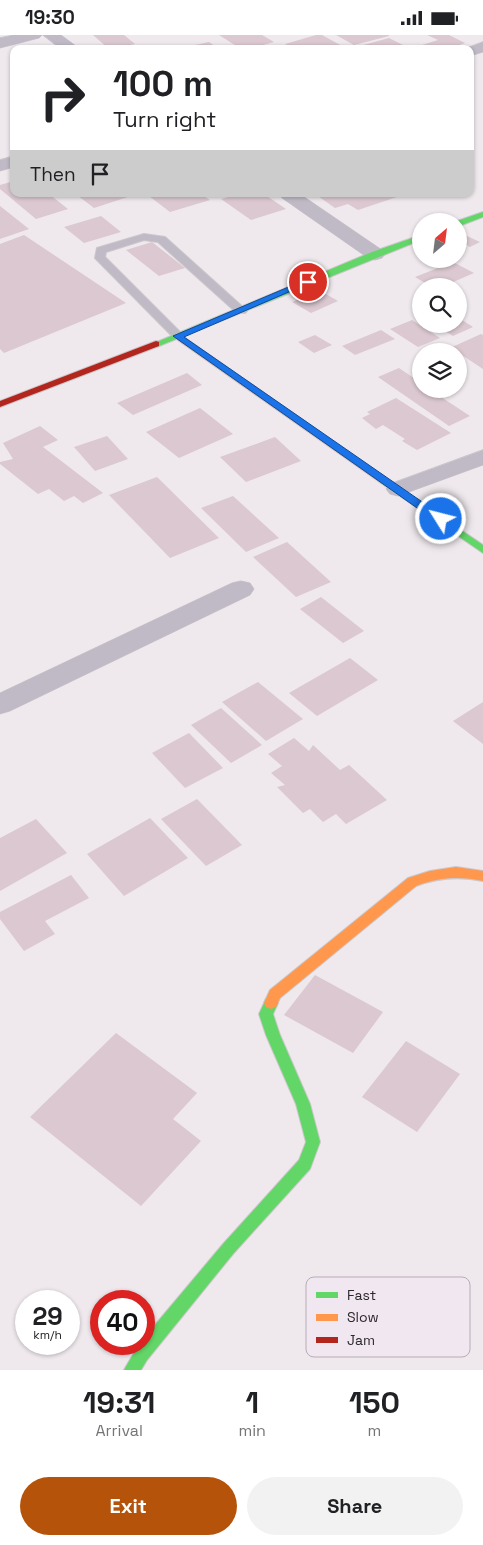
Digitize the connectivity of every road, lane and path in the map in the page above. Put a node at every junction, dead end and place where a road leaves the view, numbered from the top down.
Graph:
1 (34, 35) edge
2 (51, 35) edge
3 (0, 43) edge
4 (66, 45) edge
5 (292, 197) edge
6 (483, 214) edge
7 (468, 220) edge
8 (412, 240) edge
9 (375, 253) junction
10 (241, 311) junction
11 (178, 336) junction
12 (0, 404) edge
13 (483, 457) edge
14 (398, 489) junction
15 (483, 550) edge
16 (241, 589) dead end
17 (0, 704) edge
18 (483, 876) edge
19 (132, 1370) edge

1 - 3 street
2 - 4 street
5 - 9 street
6 - 7 street
8 - 9 street
9 - 10 street
10 - 11 street
10 - 11 lane
11 - 12 street
11 - 14 street
13 - 14 street
14 - 15 street
16 - 17 street
18 - 19 street

